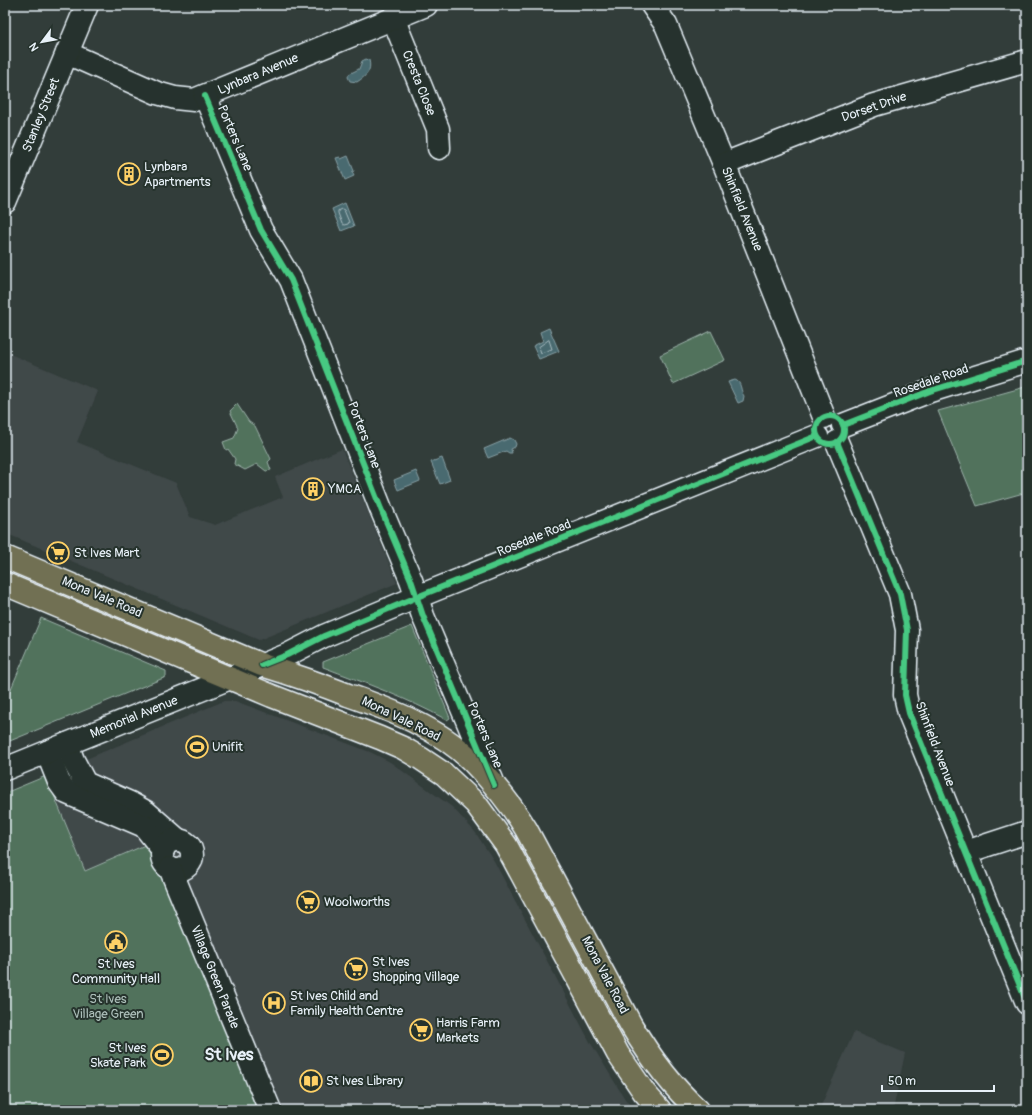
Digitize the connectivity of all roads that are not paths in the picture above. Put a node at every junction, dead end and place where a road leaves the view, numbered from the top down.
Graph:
1 (87, 5) edge
2 (426, 5) edge
3 (652, 5) edge
4 (393, 18) junction
5 (67, 53) junction
6 (1027, 61) edge
7 (205, 96) junction
8 (439, 148) dead end
9 (724, 164) junction
10 (5, 202) edge
11 (1027, 361) edge
12 (830, 430) junction
13 (5, 557) edge
14 (5, 584) edge
15 (417, 597) junction
16 (262, 665) junction
17 (231, 678) junction
18 (57, 748) junction
19 (5, 769) edge
20 (494, 785) junction
21 (1027, 832) edge
22 (966, 852) junction
23 (1027, 1003) edge
24 (270, 1110) edge
25 (660, 1110) edge
26 (698, 1110) edge

1 - 5 street, Stanley Street
2 - 4 street, Lynbara Avenue
3 - 9 street, Shinfield Avenue
4 - 7 street, Lynbara Avenue
4 - 8 street, Cresta Close
5 - 7 street, Lynbara Avenue
5 - 10 street, Stanley Street
6 - 9 street, Dorset Drive
7 - 15 street, Porters Lane
9 - 12 street, Shinfield Avenue
11 - 12 street, Rosedale Road
12 - 15 street, Rosedale Road
12 - 22 street, Shinfield Avenue
13 - 16 highway, Mona Vale Road
14 - 17 highway, Mona Vale Road
15 - 16 street, Rosedale Road
15 - 20 street, Porters Lane
16 - 17 street, Memorial Avenue
16 - 20 highway, Mona Vale Road
17 - 18 street, Memorial Avenue
17 - 25 highway, Mona Vale Road
18 - 19 street, Memorial Avenue
18 - 24 street, Village Green Parade
20 - 26 highway, Mona Vale Road
21 - 22 street
22 - 23 street, Shinfield Avenue

